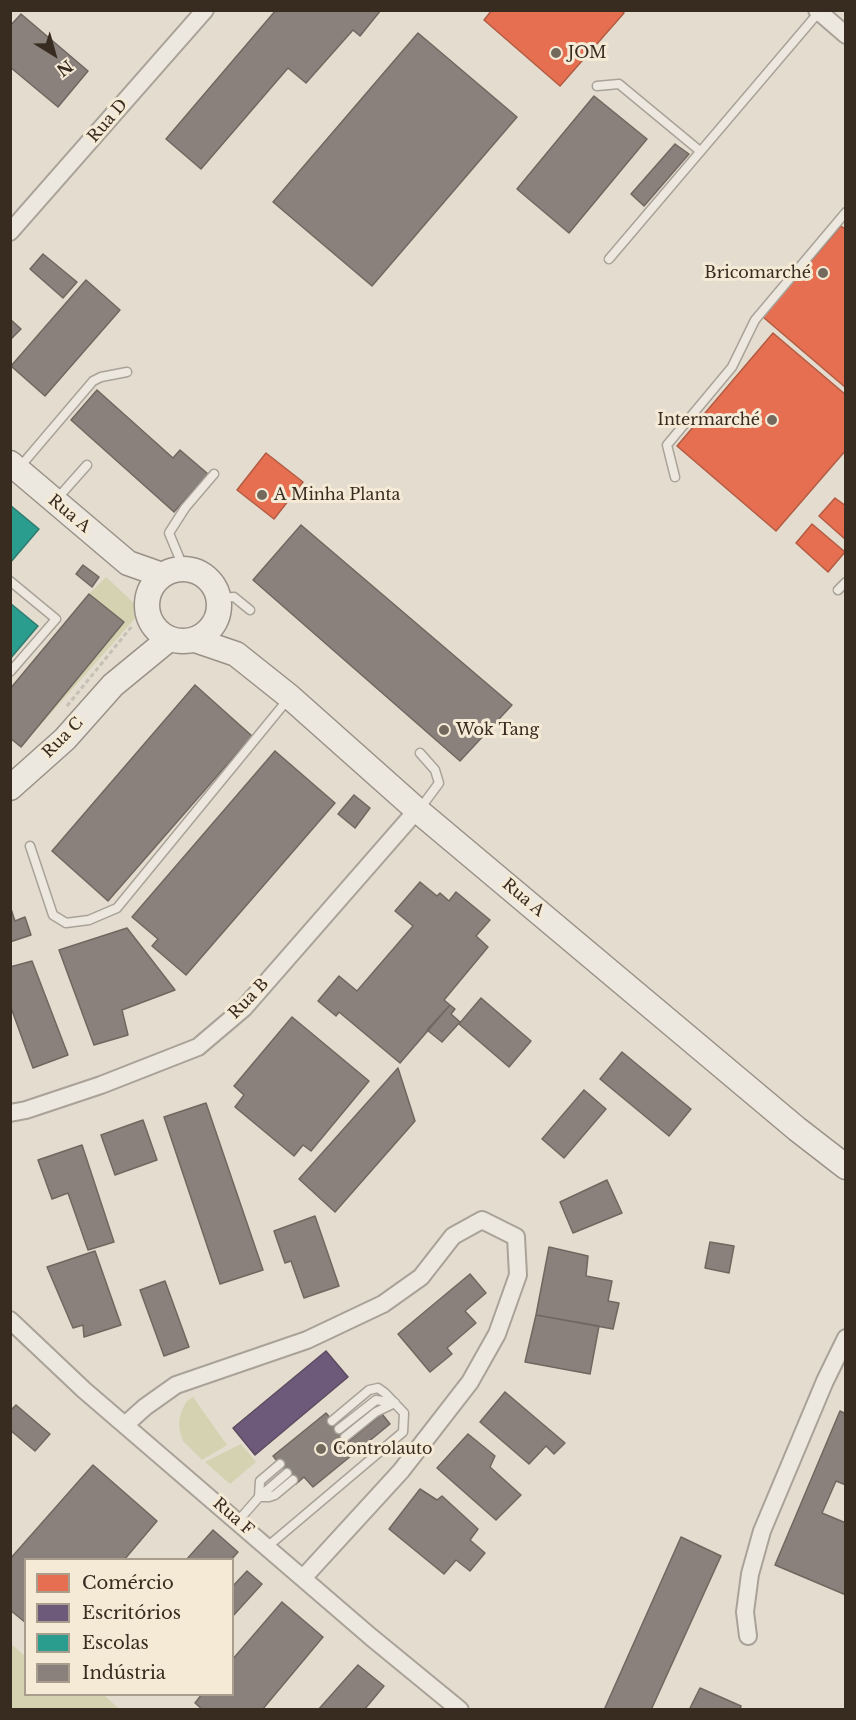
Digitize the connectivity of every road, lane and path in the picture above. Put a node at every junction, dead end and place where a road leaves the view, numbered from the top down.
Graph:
1 (205, 10) edge
2 (818, 11) edge
3 (846, 35) edge
4 (597, 86) dead end
5 (700, 151) junction
6 (846, 213) edge
7 (10, 232) edge
8 (609, 259) dead end
9 (128, 372) dead end
10 (87, 465) dead end
11 (14, 467) edge
12 (214, 474) dead end
13 (675, 477) dead end
14 (54, 502) junction
15 (128, 563) junction
16 (173, 572) junction
17 (10, 581) edge
18 (846, 582) edge
19 (838, 590) dead end
20 (217, 609) junction
21 (250, 610) dead end
22 (142, 612) junction
23 (169, 639) junction
24 (195, 640) junction
25 (236, 654) junction
26 (10, 672) edge
27 (113, 685) junction
28 (290, 697) junction
29 (67, 705) dead end
30 (420, 753) dead end
31 (10, 788) edge
32 (418, 810) junction
33 (30, 846) dead end
34 (18, 1112) edge
35 (10, 1119) edge
36 (842, 1161) edge
37 (10, 1320) edge
38 (846, 1338) edge
39 (395, 1403) junction
40 (332, 1421) dead end
41 (125, 1425) junction
42 (342, 1433) dead end
43 (280, 1464) dead end
44 (290, 1477) dead end
45 (259, 1497) junction
46 (238, 1521) junction
47 (267, 1547) junction
48 (303, 1578) junction
49 (748, 1636) dead end
50 (460, 1710) edge

1 - 7 street, Rua D
2 - 3 street
2 - 5 lane
4 - 5 lane
5 - 8 lane
6 - 13 lane
9 - 11 lane
10 - 14 lane
11 - 14 street, Rua A
12 - 16 lane
14 - 15 street, Rua A
15 - 16 street, Rua A
15 - 22 street, Rua A
16 - 20 street
16 - 22 street
17 - 26 lane
18 - 19 lane
20 - 21 lane
20 - 24 street
20 - 25 street
22 - 23 street
22 - 27 street, Rua C
22 - 29 path
23 - 24 street
23 - 27 street, Rua C
24 - 25 street, Rua A
25 - 28 street, Rua A
27 - 31 street, Rua C
28 - 32 street, Rua A
28 - 33 lane
30 - 32 lane
32 - 34 street, Rua B
32 - 36 street, Rua A
34 - 35 street, Rua B
37 - 41 street, Rua F
38 - 49 street
39 - 40 lane
39 - 42 lane
39 - 47 lane
41 - 46 street, Rua F
41 - 48 street
43 - 45 lane
44 - 45 lane
45 - 46 lane
46 - 47 street, Rua F
47 - 48 street, Rua F
48 - 50 street, Rua F

